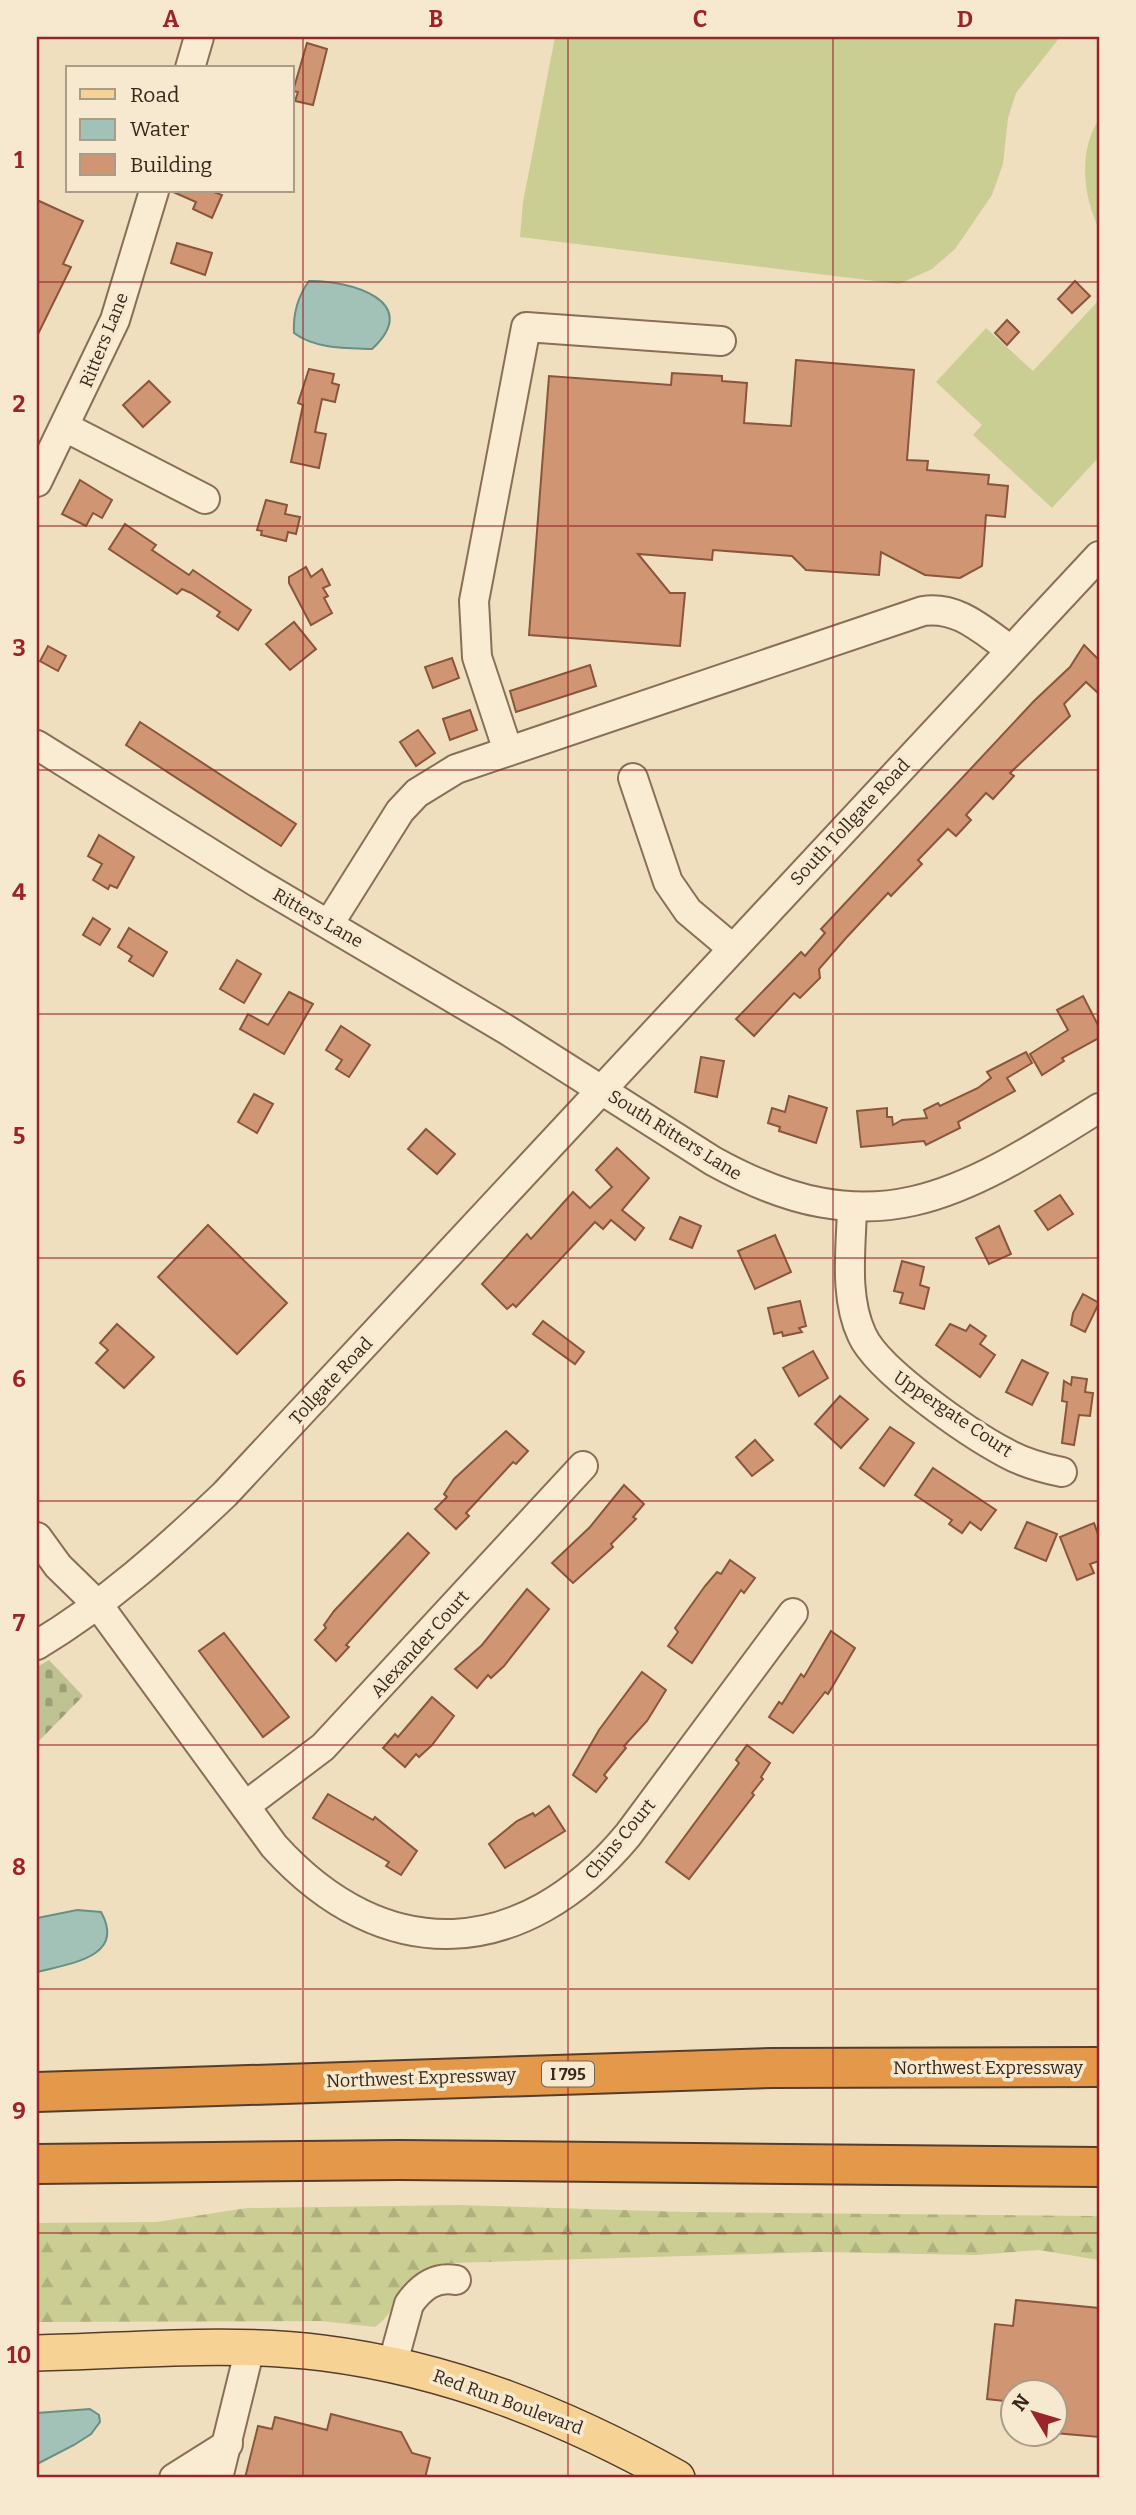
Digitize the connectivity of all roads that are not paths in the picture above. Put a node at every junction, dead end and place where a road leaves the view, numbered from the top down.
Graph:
1 (199, 37) edge
2 (191, 66) edge
3 (154, 192) edge
4 (721, 341) dead end
5 (65, 427) junction
6 (37, 482) edge
7 (205, 499) dead end
8 (1099, 556) edge
9 (1011, 650) junction
10 (37, 746) edge
11 (508, 751) junction
12 (633, 778) dead end
13 (329, 924) junction
14 (732, 948) junction
15 (600, 1089) junction
16 (1099, 1108) edge
17 (852, 1208) junction
18 (583, 1466) dead end
19 (1062, 1472) dead end
20 (37, 1537) edge
21 (99, 1606) junction
22 (793, 1613) dead end
23 (37, 1645) edge
24 (244, 1806) junction
25 (1099, 2067) edge
26 (37, 2092) edge
27 (37, 2164) edge
28 (1099, 2167) edge
29 (456, 2280) dead end
30 (250, 2348) junction
31 (37, 2353) edge
32 (392, 2366) junction
33 (228, 2444) junction
34 (174, 2478) edge
35 (218, 2478) edge
36 (677, 2478) edge

1 - 2 street
3 - 5 street, Ritters Lane
4 - 11 street
5 - 6 street, Ritters Lane
5 - 7 street
8 - 9 street, South Tollgate Road
9 - 11 street
9 - 14 street, South Tollgate Road
10 - 13 street, Ritters Lane
11 - 13 street
12 - 14 street
13 - 15 street, Ritters Lane
14 - 15 street, South Tollgate Road
15 - 17 street, South Ritters Lane
15 - 21 street, Tollgate Road
16 - 17 street, South Ritters Lane
17 - 19 street, Uppergate Court
18 - 24 street, Alexander Court
20 - 21 street, Chins Court
21 - 23 street, Tollgate Road
21 - 24 street, Chins Court
22 - 24 street, Chins Court
25 - 26 highway, Northwest Expressway / I 795
27 - 28 highway
29 - 32 street
30 - 31 main road, Red Run Boulevard
30 - 32 main road, Red Run Boulevard
30 - 33 street
32 - 36 main road, Red Run Boulevard
33 - 34 street
33 - 35 street

